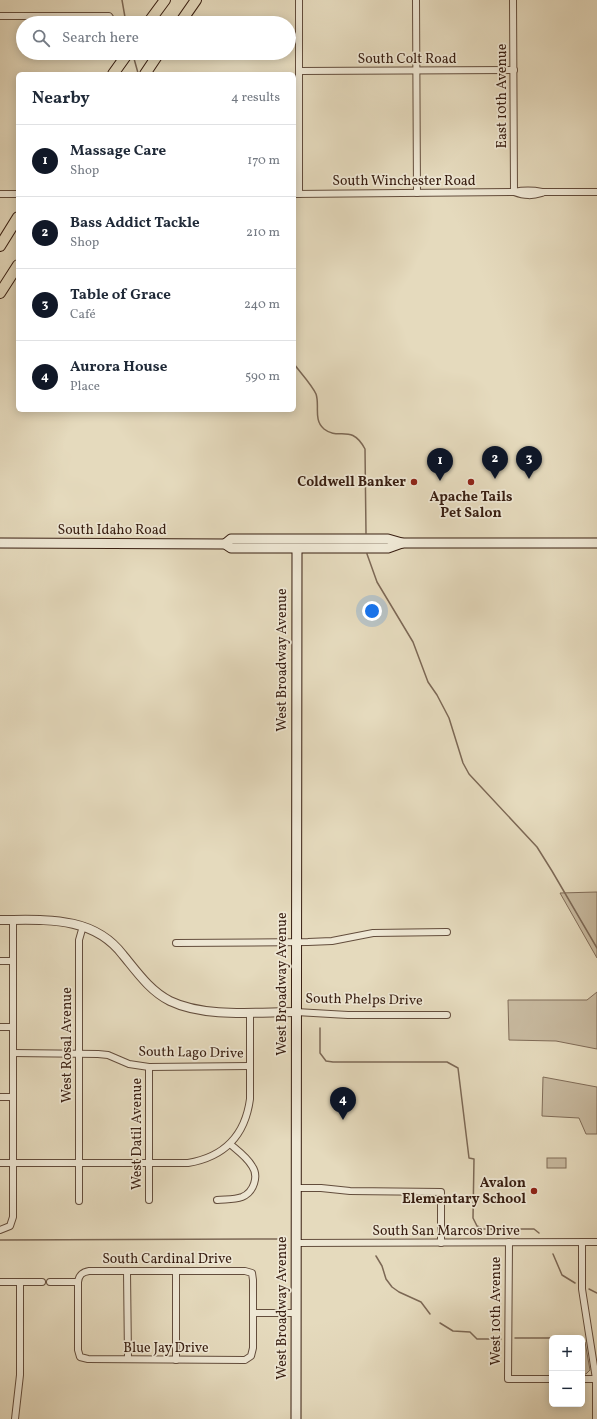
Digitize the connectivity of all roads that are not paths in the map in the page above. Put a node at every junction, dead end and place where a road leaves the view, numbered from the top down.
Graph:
1 (164, 0) edge
2 (196, 0) edge
3 (299, 0) edge
4 (416, 0) edge
5 (514, 0) edge
6 (0, 16) edge
7 (16, 16) edge
8 (16, 16) edge
9 (108, 16) edge
10 (153, 16) edge
11 (185, 16) edge
12 (123, 60) edge
13 (154, 60) edge
14 (514, 70) junction
15 (299, 71) junction
16 (416, 71) junction
17 (114, 72) edge
18 (146, 72) edge
19 (514, 192) junction
20 (597, 192) edge
21 (417, 193) junction
22 (0, 194) edge
23 (16, 194) edge
24 (297, 194) edge
25 (16, 220) edge
26 (0, 246) edge
27 (16, 268) edge
28 (0, 293) edge
29 (402, 543) junction
30 (597, 543) edge
31 (0, 544) edge
32 (225, 544) junction
33 (297, 549) junction
34 (0, 920) edge
35 (13, 920) junction
36 (83, 926) junction
37 (447, 932) dead end
38 (176, 943) dead end
39 (296, 943) junction
40 (0, 961) edge
41 (13, 961) junction
42 (250, 1012) junction
43 (296, 1012) junction
44 (447, 1015) dead end
45 (0, 1027) edge
46 (13, 1027) junction
47 (13, 1053) junction
48 (79, 1053) junction
49 (250, 1066) junction
50 (149, 1067) junction
51 (0, 1097) edge
52 (13, 1097) junction
53 (230, 1144) junction
54 (0, 1163) edge
55 (13, 1163) junction
56 (79, 1163) junction
57 (149, 1163) junction
58 (296, 1188) junction
59 (149, 1200) dead end
60 (217, 1200) dead end
61 (79, 1201) dead end
62 (0, 1230) edge
63 (509, 1242) junction
64 (582, 1242) junction
65 (597, 1242) edge
66 (296, 1243) junction
67 (441, 1243) junction
68 (127, 1271) junction
69 (176, 1271) junction
70 (0, 1282) edge
71 (20, 1282) junction
72 (42, 1282) dead end
73 (50, 1282) dead end
74 (78, 1282) junction
75 (296, 1313) junction
76 (253, 1314) junction
77 (128, 1360) junction
78 (176, 1360) junction
79 (549, 1379) edge
80 (585, 1379) edge
81 (596, 1379) edge
82 (15, 1419) edge
83 (296, 1419) edge
84 (596, 1419) edge

1 - 10 main road
2 - 11 main road
3 - 15 street
4 - 16 street
5 - 14 street, East 10th Avenue
6 - 8 street
7 - 9 street
12 - 17 main road
13 - 18 main road
14 - 16 street, South Colt Road
14 - 19 street, East 10th Avenue
15 - 16 street, South Colt Road
15 - 24 street
16 - 21 street
19 - 20 street, South Winchester Road
19 - 21 street, South Winchester Road
21 - 24 street, South Winchester Road
22 - 23 street
25 - 26 main road
27 - 28 main road
29 - 30 main road, South Idaho Road
29 - 32 main road, South Idaho Road
29 - 33 main road, South Idaho Road
31 - 32 main road, South Idaho Road
32 - 33 main road, South Idaho Road
33 - 39 main road, West Broadway Avenue
34 - 35 street, South Phelps Drive
35 - 36 street, South Phelps Drive
35 - 41 street
36 - 42 street, South Phelps Drive
36 - 48 street, West Rosal Avenue
37 - 39 street
38 - 39 street
39 - 43 main road, West Broadway Avenue
40 - 41 street
41 - 46 street
42 - 43 street, South Phelps Drive
42 - 49 street
43 - 44 street, South Phelps Drive
43 - 58 main road, West Broadway Avenue
45 - 46 street
46 - 47 street
47 - 48 street, South Lago Drive
47 - 52 street
48 - 50 street, South Lago Drive
48 - 56 street, West Rosal Avenue
49 - 50 street, South Lago Drive
49 - 53 street
50 - 57 street, West Datil Avenue
51 - 52 street
52 - 55 street
53 - 57 street
53 - 60 street
54 - 55 street
55 - 56 street
55 - 62 street
56 - 57 street
56 - 61 street, West Rosal Avenue
57 - 59 street, West Datil Avenue
58 - 66 main road, West Broadway Avenue
58 - 67 street
63 - 64 street, South San Marcos Drive
63 - 67 street, South San Marcos Drive
63 - 79 street, West 10th Avenue
64 - 65 street, South San Marcos Drive
64 - 81 street
66 - 67 street, South San Marcos Drive
66 - 75 main road, West Broadway Avenue
68 - 69 street, South Cardinal Drive
68 - 74 street, South Cardinal Drive
68 - 77 street
69 - 76 street, South Cardinal Drive
69 - 78 street
70 - 71 street
71 - 72 street
71 - 82 street
73 - 74 street
74 - 77 street, Blue Jay Drive
75 - 76 street
75 - 83 main road, West Broadway Avenue
76 - 78 street, Blue Jay Drive
77 - 78 street, Blue Jay Drive
80 - 81 street
81 - 84 street

